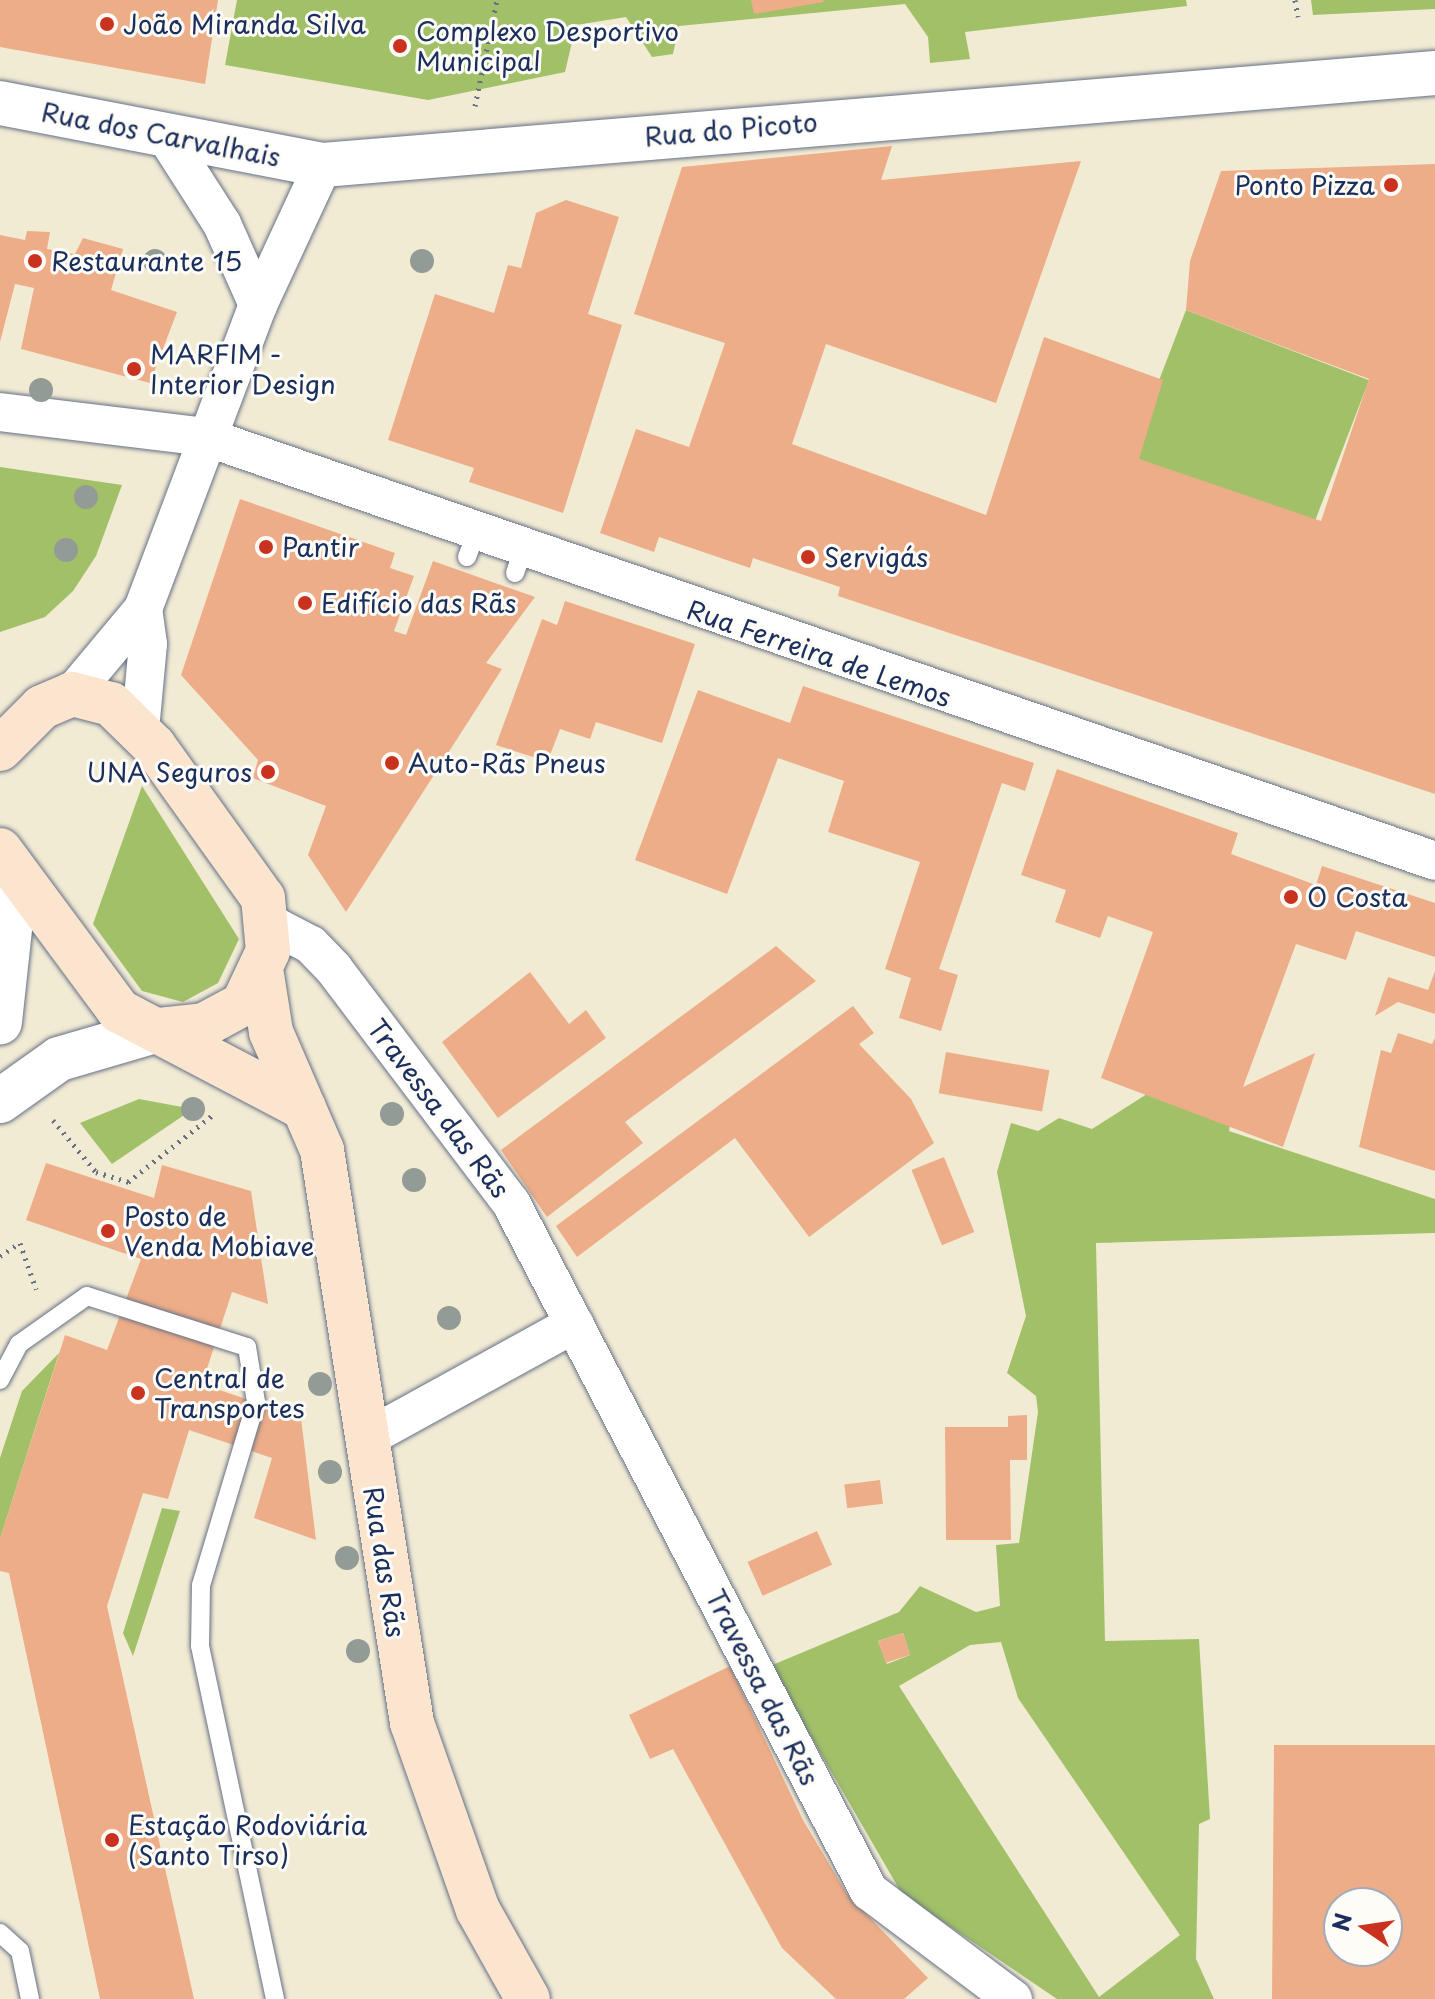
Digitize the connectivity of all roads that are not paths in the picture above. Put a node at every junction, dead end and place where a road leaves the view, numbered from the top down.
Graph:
1 (1435, 73) edge
2 (0, 103) edge
3 (165, 135) junction
4 (323, 165) junction
5 (258, 305) junction
6 (0, 412) edge
7 (206, 437) junction
8 (143, 609) junction
9 (72, 694) junction
10 (15, 718) edge
11 (140, 730) junction
12 (0, 749) edge
13 (0, 852) edge
14 (1435, 861) edge
15 (269, 923) junction
16 (262, 975) junction
17 (0, 1022) edge
18 (159, 1030) junction
19 (0, 1101) edge
20 (304, 1108) junction
21 (574, 1324) junction
22 (0, 1380) edge
23 (365, 1439) junction
24 (0, 1933) edge
25 (30, 1999) edge
26 (275, 1999) edge
27 (528, 1999) edge
28 (1013, 1999) edge

1 - 4 street, Rua do Picoto
2 - 3 street, Rua dos Carvalhais
3 - 4 street, Rua dos Carvalhais
3 - 5 street
4 - 5 street
5 - 7 street
6 - 7 street, Rua Ferreira de Lemos
7 - 8 street
7 - 14 street, Rua Ferreira de Lemos
8 - 9 street
8 - 11 street
9 - 10 main road
9 - 11 main road
10 - 12 main road
11 - 15 main road
13 - 17 street
13 - 18 main road
15 - 16 main road
15 - 21 street, Travessa das Rãs
16 - 18 main road
16 - 20 main road, Rua das Rãs
18 - 19 street
18 - 20 main road
20 - 23 main road, Rua das Rãs
21 - 23 street
21 - 28 street, Travessa das Rãs
22 - 26 lane
23 - 27 main road, Rua das Rãs
24 - 25 lane

